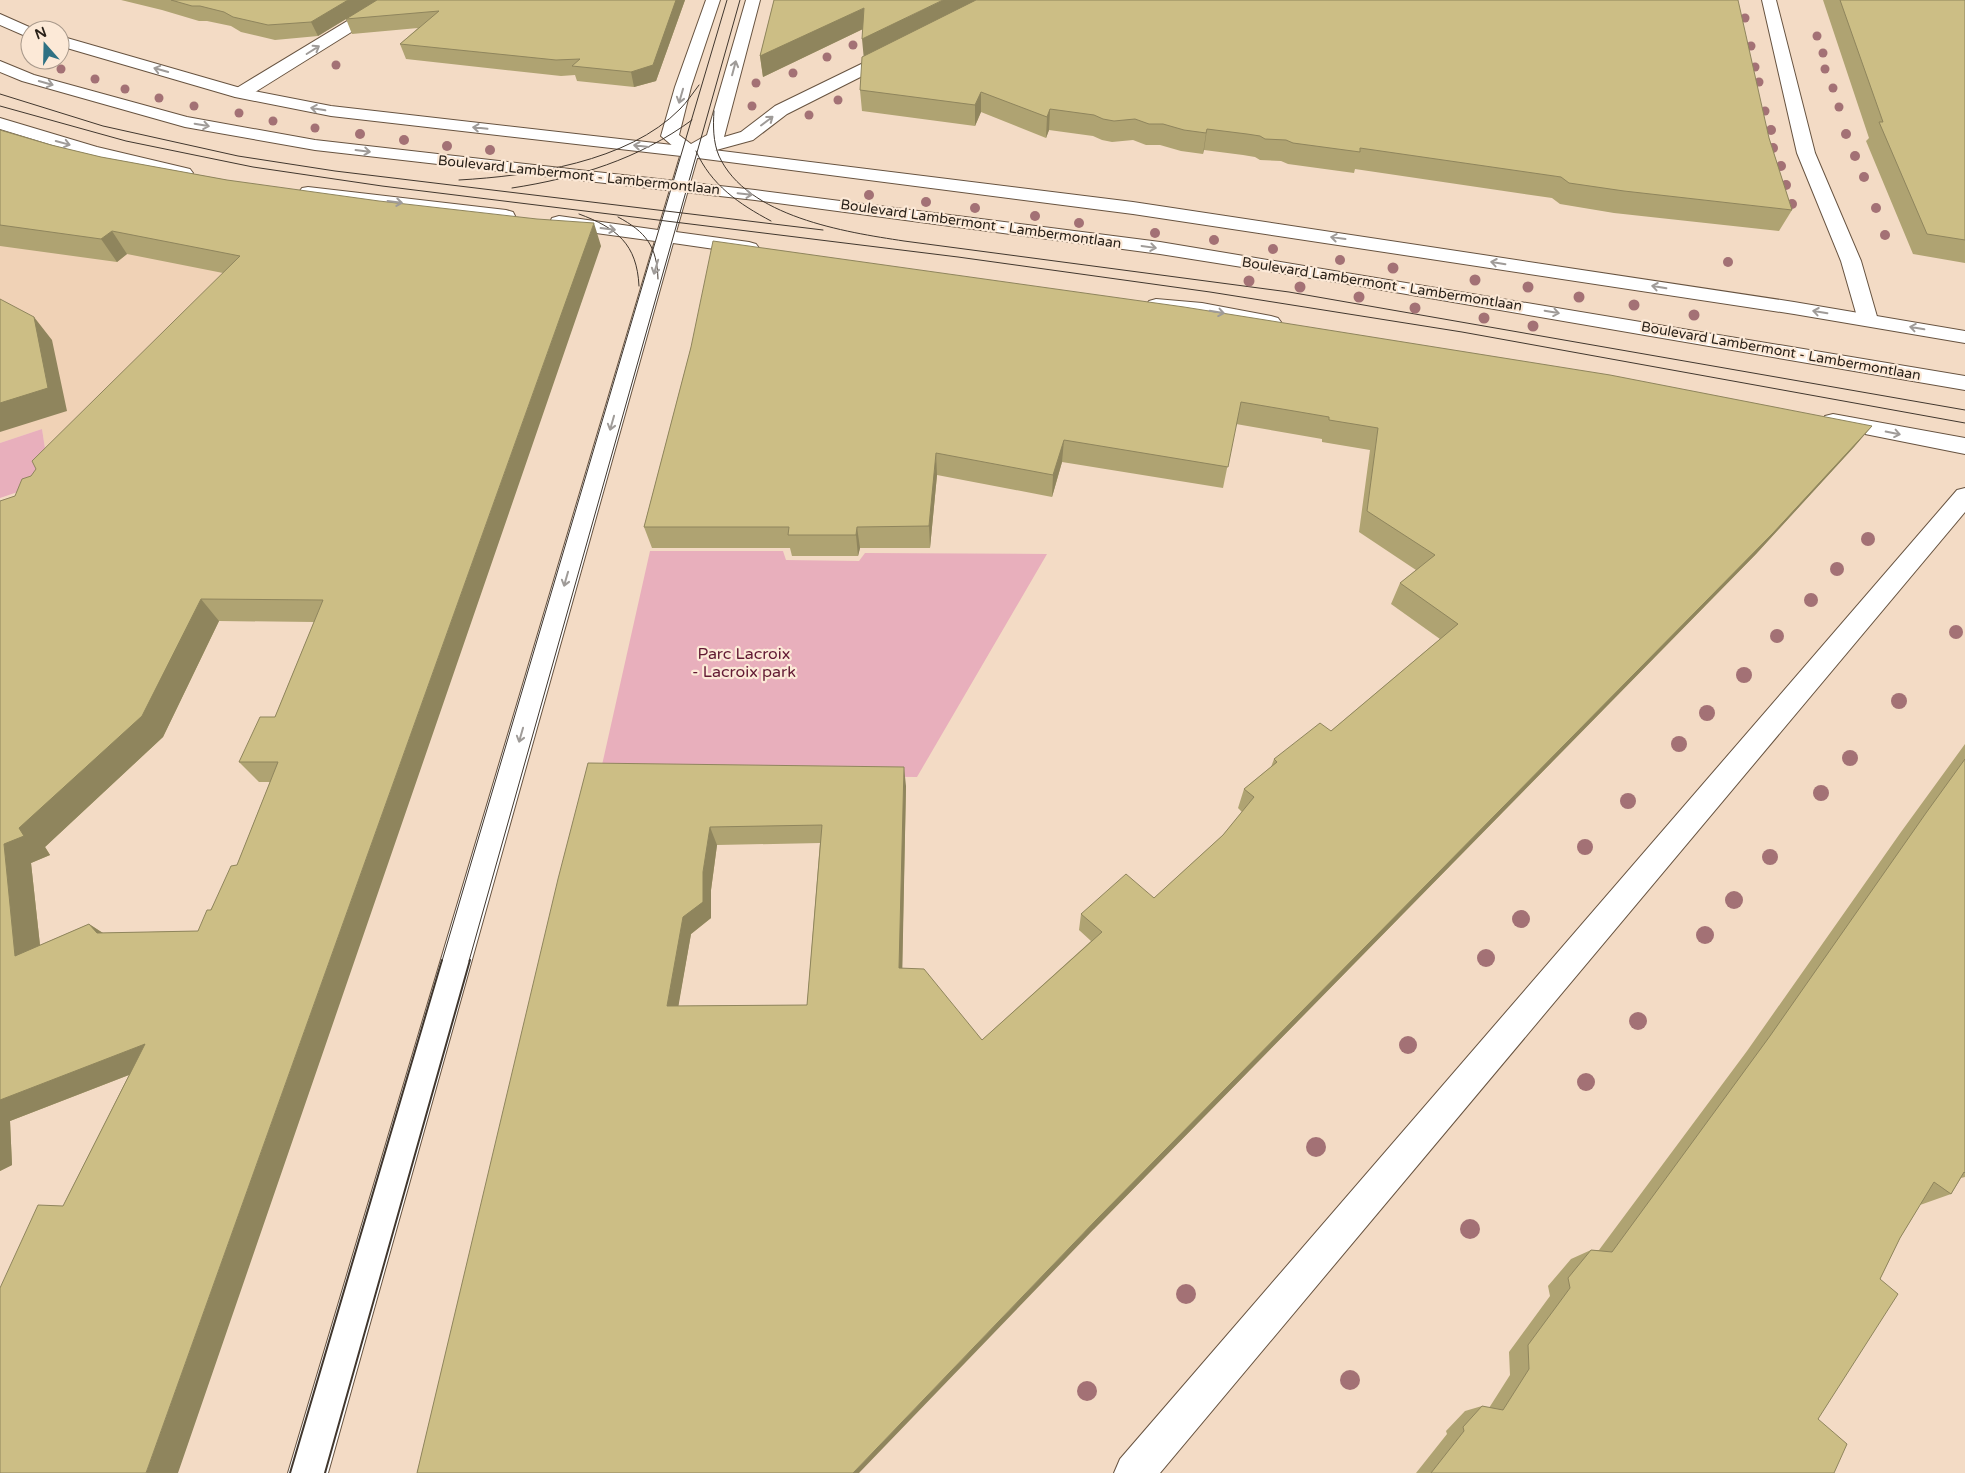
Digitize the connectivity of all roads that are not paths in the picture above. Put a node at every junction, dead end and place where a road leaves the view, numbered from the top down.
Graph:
1 (393, 0) edge
2 (713, 0) edge
3 (753, 0) edge
4 (1769, 0) edge
5 (0, 19) edge
6 (20, 28) edge
7 (70, 45) edge
8 (909, 46) edge
9 (0, 66) edge
10 (241, 94) junction
11 (0, 123) edge
12 (747, 136) junction
13 (690, 152) junction
14 (770, 162) junction
15 (199, 176) edge
16 (680, 186) junction
17 (292, 190) edge
18 (525, 218) edge
19 (544, 221) edge
20 (666, 236) junction
21 (770, 251) edge
22 (1134, 303) edge
23 (1868, 320) junction
24 (1290, 325) edge
25 (1965, 337) edge
26 (1965, 383) edge
27 (1818, 418) edge
28 (1965, 446) edge
29 (1965, 496) edge
30 (308, 1473) edge
31 (1134, 1473) edge

10 -> 1 street
2 -> 13 street
13 -> 3 street
4 - 23 street
5 - 6 street
10 -> 7 street
12 -> 8 street
9 -> 16 street, Boulevard Lambermont - Lambermontlaan
13 -> 10 street
11 -> 15 street
12 - 13 street
12 - 14 street
13 - 14 street
13 - 16 street
23 -> 14 street
16 - 20 street
16 -> 26 street, Boulevard Lambermont - Lambermontlaan
17 -> 18 street
19 -> 20 street
20 - 21 street
20 -> 30 street
22 -> 24 street
25 -> 23 street
27 -> 28 street
29 - 31 street

